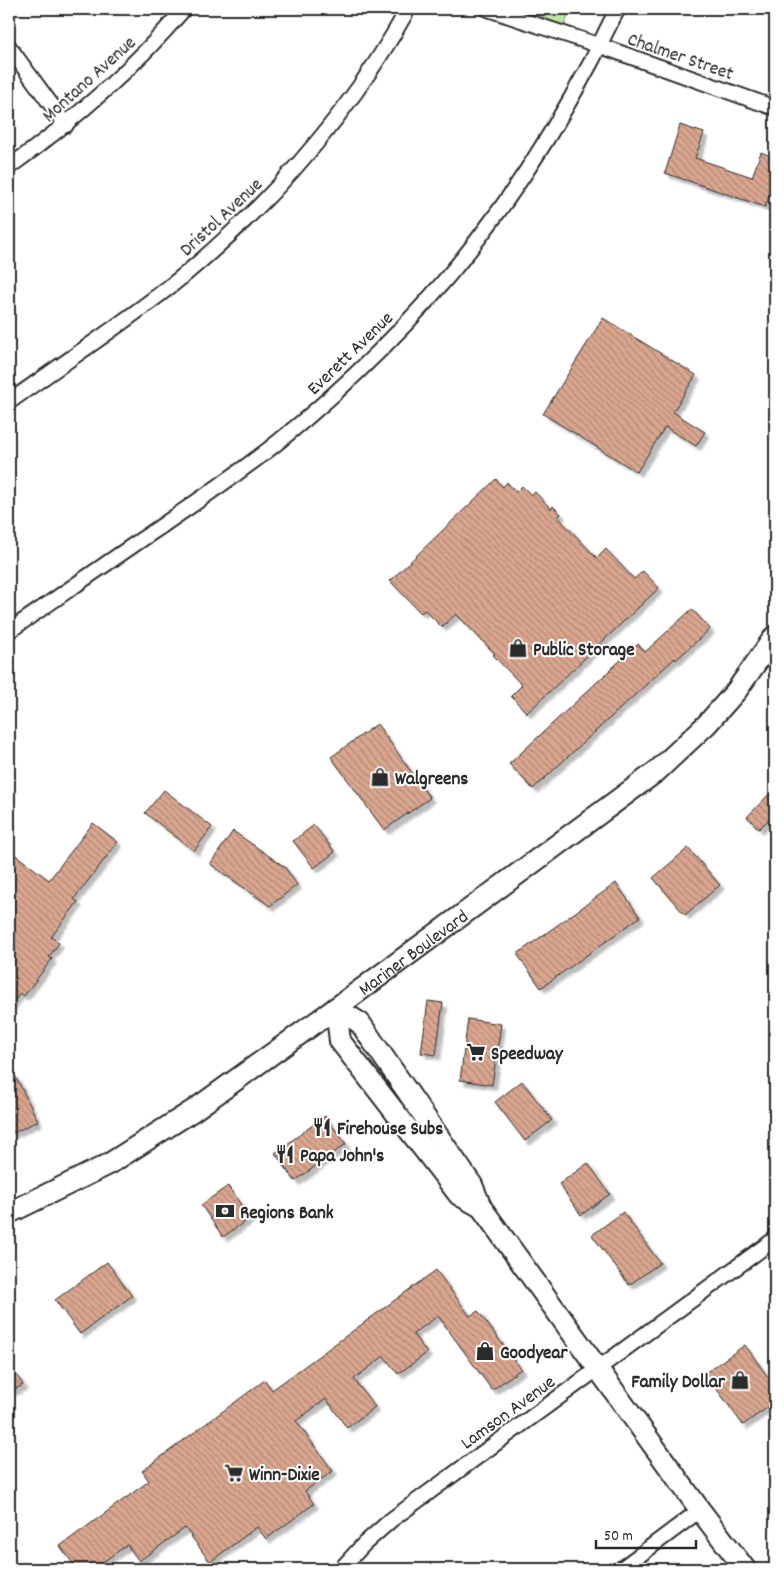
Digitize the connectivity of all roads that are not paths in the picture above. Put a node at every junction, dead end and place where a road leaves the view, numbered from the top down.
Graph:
1 (184, 9) edge
2 (408, 9) edge
3 (488, 9) edge
4 (618, 9) edge
5 (9, 46) edge
6 (598, 46) junction
7 (775, 108) edge
8 (66, 125) junction
9 (9, 167) edge
10 (9, 402) edge
11 (9, 631) edge
12 (775, 636) edge
13 (336, 1008) junction
14 (9, 1213) edge
15 (775, 1239) edge
16 (598, 1368) junction
17 (700, 1510) junction
18 (341, 1569) edge
19 (621, 1569) edge
20 (745, 1569) edge

1 - 8 street, Montano Avenue
2 - 10 street, Dristol Avenue
3 - 6 street, Chalmer Street
4 - 6 street, Everett Avenue
5 - 8 street
6 - 7 street, Chalmer Street
6 - 11 street, Everett Avenue
8 - 9 street, Montano Avenue
12 - 13 main road, Mariner Boulevard
13 - 14 main road, Mariner Boulevard
13 - 16 main road
15 - 16 street, Lamson Avenue
16 - 17 main road
16 - 18 street, Lamson Avenue
17 - 19 street
17 - 20 main road

